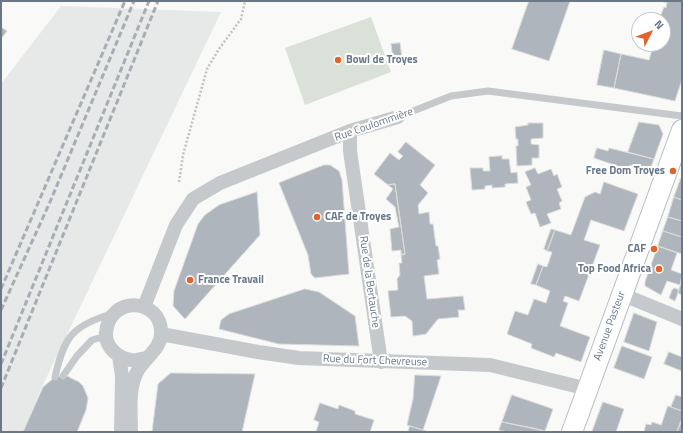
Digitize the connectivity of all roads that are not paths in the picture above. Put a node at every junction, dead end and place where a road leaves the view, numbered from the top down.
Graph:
1 (682, 116) edge
2 (398, 117) joint
3 (682, 130) edge
4 (350, 131) junction
5 (622, 294) junction
6 (144, 307) junction
7 (113, 314) junction
8 (682, 319) edge
9 (162, 334) junction
10 (106, 336) junction
11 (119, 356) junction
12 (146, 358) junction
13 (381, 362) junction
14 (63, 376) dead end
15 (55, 377) dead end
16 (588, 389) junction
17 (126, 432) edge
18 (572, 432) edge

1 - 2 lane, Rue Coulommière
2 - 4 street, Rue Coulommière
3 - 5 main road, Avenue Pasteur
4 - 6 street, Rue Coulommière
4 - 13 street, Rue de la Bertauche
5 - 8 street
5 - 16 main road, Avenue Pasteur
6 - 7 street
6 - 9 street
7 - 10 street
7 - 15 lane
9 - 12 street
9 - 13 street, Rue du Fort Chevreuse
10 - 11 street
10 - 14 lane
11 - 12 street
11 - 17 street
12 - 17 street
13 - 16 street, Rue du Fort Chevreuse
16 - 18 main road, Avenue Pasteur

